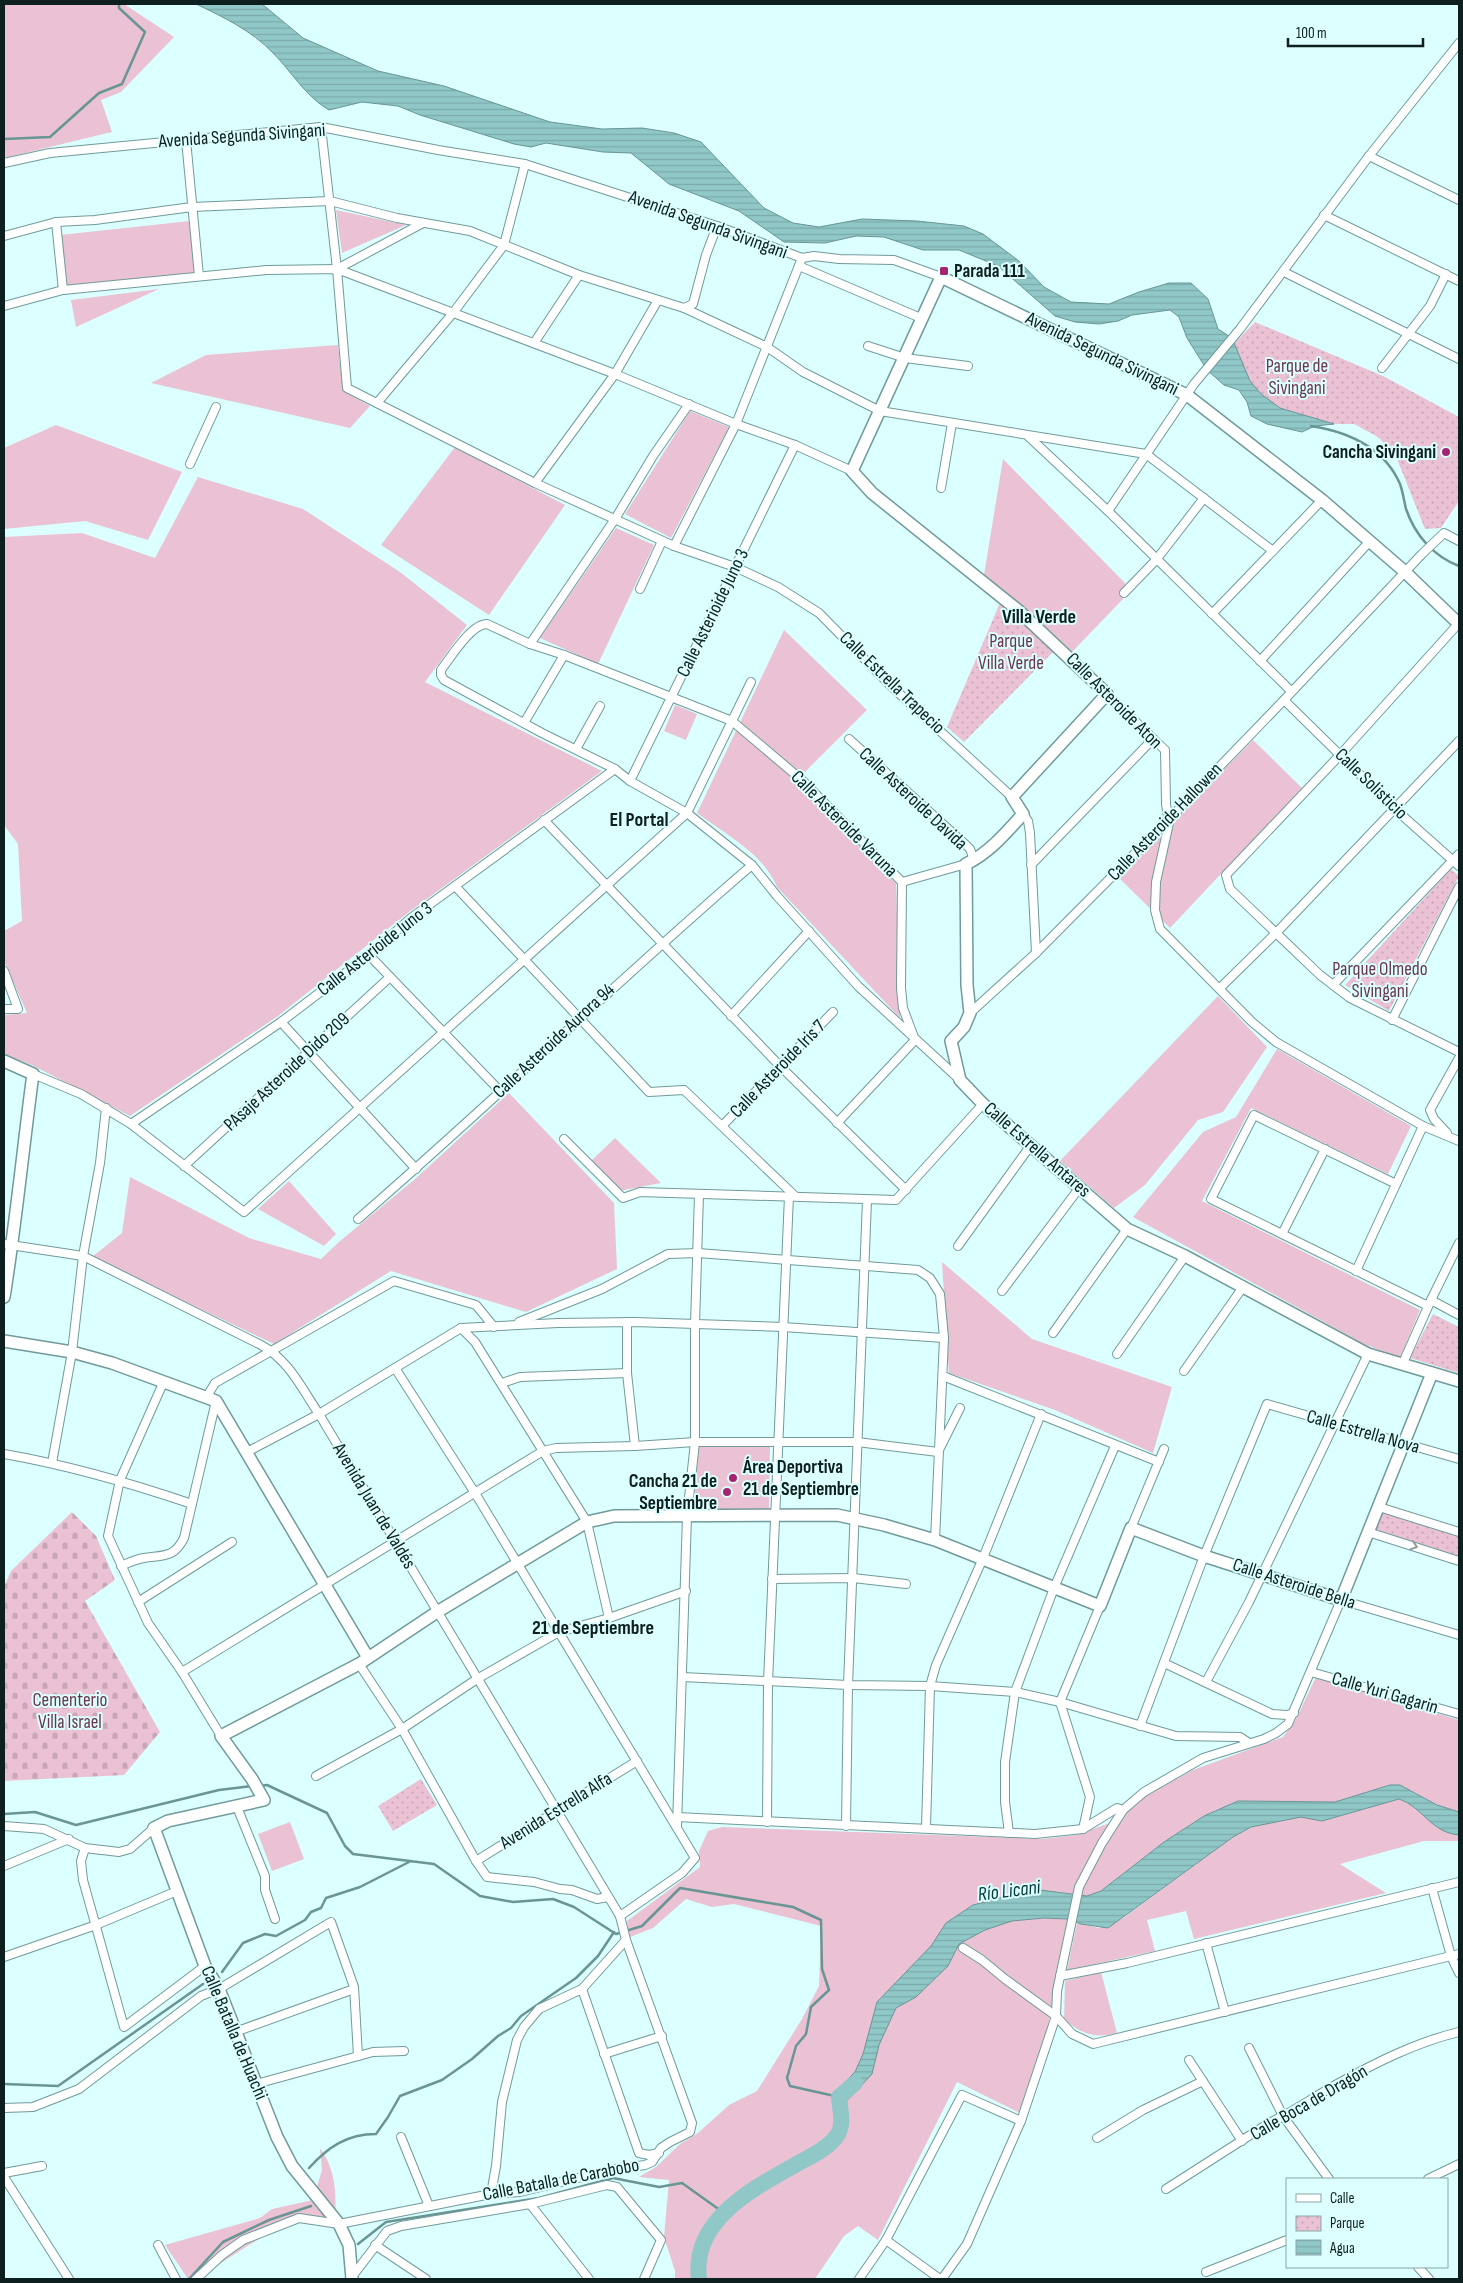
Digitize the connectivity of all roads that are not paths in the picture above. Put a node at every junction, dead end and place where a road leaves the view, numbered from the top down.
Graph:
1 (1459, 43) edge
2 (321, 127) junction
3 (186, 140) junction
4 (1369, 156) junction
5 (4, 163) edge
6 (525, 164) junction
7 (1459, 200) edge
8 (330, 201) junction
9 (192, 207) junction
10 (1324, 215) junction
11 (56, 222) junction
12 (424, 223) junction
13 (717, 226) junction
14 (4, 236) edge
15 (504, 245) junction
16 (800, 262) junction
17 (337, 269) junction
18 (1284, 272) junction
19 (1446, 274) junction
20 (579, 275) junction
21 (199, 276) junction
22 (941, 277) junction
23 (1459, 281) edge
24 (64, 290) junction
25 (658, 300) junction
26 (4, 306) edge
27 (684, 308) junction
28 (453, 313) junction
29 (923, 320) junction
30 (1409, 334) junction
31 (534, 343) junction
32 (868, 346) dead end
33 (766, 347) junction
34 (905, 358) junction
35 (1459, 359) edge
36 (968, 366) dead end
37 (1382, 368) dead end
38 (615, 374) junction
39 (1187, 395) junction
40 (378, 403) junction
41 (689, 404) junction
42 (216, 407) dead end
43 (880, 411) junction
44 (952, 423) junction
45 (736, 424) junction
46 (1028, 436) junction
47 (795, 445) junction
48 (1146, 454) junction
49 (190, 464) dead end
50 (852, 471) junction
51 (536, 483) junction
52 (941, 488) dead end
53 (1204, 498) junction
54 (1322, 500) junction
55 (1108, 511) junction
56 (615, 519) junction
57 (662, 540) junction
58 (1370, 541) junction
59 (1459, 541) edge
60 (674, 546) junction
61 (1272, 551) junction
62 (1156, 560) junction
63 (735, 567) junction
64 (1404, 571) junction
65 (640, 589) dead end
66 (1124, 593) dead end
67 (1212, 614) junction
68 (1459, 623) edge
69 (530, 644) junction
70 (564, 655) junction
71 (1260, 661) junction
72 (751, 682) dead end
73 (1292, 691) junction
74 (1107, 694) junction
75 (672, 699) junction
76 (1284, 700) junction
77 (600, 706) dead end
78 (732, 721) junction
79 (524, 723) junction
80 (1153, 738) junction
81 (849, 739) dead end
82 (1459, 741) edge
83 (576, 750) junction
84 (1340, 755) junction
85 (615, 769) junction
86 (630, 781) junction
87 (1012, 796) junction
88 (1396, 810) junction
89 (687, 813) junction
90 (1023, 814) junction
91 (1168, 819) junction
92 (544, 820) junction
93 (1459, 854) edge
94 (970, 862) junction
95 (1456, 863) edge
96 (752, 865) junction
97 (1031, 865) junction
98 (902, 882) junction
99 (455, 886) junction
100 (607, 886) junction
101 (1459, 887) edge
102 (810, 931) junction
103 (1277, 932) junction
104 (661, 942) junction
105 (1036, 953) junction
106 (369, 955) junction
107 (525, 960) junction
108 (4, 971) edge
109 (390, 977) junction
110 (1333, 985) junction
111 (1220, 988) junction
112 (4, 1009) edge
113 (833, 1012) dead end
114 (970, 1013) junction
115 (731, 1016) junction
116 (579, 1018) junction
117 (1392, 1020) junction
118 (281, 1022) junction
119 (444, 1034) junction
120 (915, 1040) junction
121 (308, 1052) junction
122 (1459, 1052) edge
123 (1459, 1058) edge
124 (4, 1061) edge
125 (780, 1066) junction
126 (33, 1074) junction
127 (960, 1080) junction
128 (500, 1091) junction
129 (983, 1104) junction
130 (106, 1108) junction
131 (361, 1109) junction
132 (837, 1123) junction
133 (131, 1124) junction
134 (722, 1126) junction
135 (1422, 1126) junction
136 (1449, 1136) junction
137 (564, 1139) dead end
138 (1459, 1141) edge
139 (1031, 1145) junction
140 (1325, 1149) junction
141 (184, 1166) junction
142 (416, 1169) junction
143 (1396, 1184) junction
144 (1080, 1188) junction
145 (906, 1190) junction
146 (699, 1194) junction
147 (792, 1196) junction
148 (867, 1200) junction
149 (358, 1219) dead end
150 (1127, 1229) junction
151 (1282, 1234) junction
152 (1459, 1243) edge
153 (8, 1244) edge
154 (958, 1246) dead end
155 (698, 1253) junction
156 (83, 1256) junction
157 (1185, 1256) junction
158 (786, 1260) junction
159 (866, 1265) junction
160 (1356, 1271) junction
161 (1242, 1287) junction
162 (1002, 1291) dead end
163 (4, 1296) edge
164 (1429, 1303) junction
165 (1459, 1315) edge
166 (628, 1322) junction
167 (695, 1324) junction
168 (512, 1325) junction
169 (494, 1327) junction
170 (782, 1327) junction
171 (461, 1328) junction
172 (1053, 1333) dead end
173 (863, 1334) junction
174 (944, 1338) junction
175 (4, 1341) edge
176 (272, 1351) junction
177 (72, 1352) junction
178 (1117, 1354) dead end
179 (1368, 1354) junction
180 (1402, 1365) junction
181 (395, 1368) junction
182 (1184, 1371) dead end
183 (627, 1373) junction
184 (1432, 1373) junction
185 (943, 1376) junction
186 (164, 1381) junction
187 (1459, 1381) edge
188 (502, 1383) junction
189 (211, 1400) junction
190 (960, 1408) dead end
191 (319, 1414) junction
192 (1041, 1414) junction
193 (1336, 1424) junction
194 (695, 1442) junction
195 (778, 1442) junction
196 (857, 1442) junction
197 (1405, 1443) junction
198 (635, 1446) junction
199 (1115, 1446) junction
200 (1164, 1449) dead end
201 (543, 1451) junction
202 (247, 1452) junction
203 (938, 1452) junction
204 (4, 1454) edge
205 (1459, 1459) edge
206 (52, 1462) junction
207 (1159, 1462) junction
208 (120, 1480) junction
209 (475, 1493) junction
210 (192, 1504) junction
211 (1379, 1507) junction
212 (776, 1515) junction
213 (687, 1516) junction
214 (855, 1520) junction
215 (587, 1522) junction
216 (1131, 1528) junction
217 (1368, 1532) junction
218 (1459, 1532) edge
219 (935, 1540) junction
220 (232, 1542) dead end
221 (396, 1542) junction
222 (1204, 1556) junction
223 (983, 1558) junction
224 (1459, 1561) edge
225 (518, 1564) junction
226 (121, 1566) junction
227 (1262, 1573) junction
228 (852, 1578) junction
229 (772, 1579) junction
230 (324, 1584) junction
231 (906, 1584) dead end
232 (1054, 1588) junction
233 (686, 1591) junction
234 (1341, 1600) junction
235 (138, 1602) junction
236 (1100, 1606) junction
237 (437, 1612) junction
238 (609, 1618) junction
239 (559, 1632) junction
240 (1459, 1635) edge
241 (363, 1660) junction
242 (1164, 1663) junction
243 (182, 1672) junction
244 (1311, 1672) junction
245 (682, 1677) junction
246 (477, 1679) junction
247 (768, 1682) junction
248 (1206, 1682) junction
249 (848, 1685) junction
250 (930, 1686) junction
251 (1015, 1692) junction
252 (1060, 1702) junction
253 (1294, 1713) junction
254 (1459, 1714) edge
255 (1140, 1726) junction
256 (402, 1729) junction
257 (221, 1736) junction
258 (1249, 1743) junction
259 (637, 1761) junction
260 (316, 1776) dead end
261 (237, 1807) junction
262 (556, 1810) junction
263 (1123, 1810) junction
264 (677, 1817) junction
265 (766, 1822) junction
266 (4, 1826) edge
267 (677, 1826) junction
268 (846, 1826) junction
269 (154, 1828) junction
270 (926, 1828) junction
271 (1083, 1829) junction
272 (1009, 1833) junction
273 (69, 1839) junction
274 (85, 1848) junction
275 (476, 1861) junction
276 (4, 1866) edge
277 (1459, 1882) edge
278 (1432, 1888) junction
279 (177, 1891) junction
280 (608, 1898) junction
281 (620, 1916) junction
282 (275, 1919) dead end
283 (96, 1925) junction
284 (626, 1940) junction
285 (1206, 1943) junction
286 (964, 1948) dead end
287 (1455, 1955) edge
288 (4, 1958) edge
289 (206, 1966) junction
290 (1459, 1973) edge
291 (1060, 1976) junction
292 (582, 1989) junction
293 (219, 1990) junction
294 (354, 1990) junction
295 (1225, 2012) junction
296 (1056, 2016) junction
297 (235, 2032) junction
298 (1459, 2032) edge
299 (662, 2036) junction
300 (1249, 2048) dead end
301 (404, 2051) dead end
302 (604, 2054) junction
303 (358, 2056) junction
304 (1188, 2060) dead end
305 (1203, 2081) junction
306 (256, 2084) junction
307 (4, 2108) edge
308 (1283, 2116) junction
309 (1021, 2122) junction
310 (401, 2137) dead end
311 (1097, 2138) dead end
312 (1242, 2141) junction
313 (659, 2153) junction
314 (1459, 2164) edge
315 (42, 2166) dead end
316 (4, 2175) edge
317 (1328, 2178) edge
318 (1430, 2178) edge
319 (1166, 2189) dead end
320 (491, 2194) junction
321 (530, 2204) junction
322 (429, 2206) junction
323 (339, 2224) junction
324 (886, 2240) junction
325 (1286, 2240) edge
326 (158, 2245) dead end
327 (375, 2246) junction
328 (1419, 2268) edge
329 (1206, 2272) dead end
330 (69, 2279) edge
331 (176, 2279) edge
332 (196, 2279) edge
333 (352, 2279) edge
334 (426, 2279) edge
335 (589, 2279) edge
336 (644, 2279) edge
337 (859, 2279) edge
338 (941, 2279) edge
339 (1429, 2279) edge

1 - 4 street
2 - 3 street, Avenida Segunda Sivingani
2 - 6 street, Avenida Segunda Sivingani
2 - 8 street
3 - 5 street, Avenida Segunda Sivingani
3 - 9 street
4 - 7 street
4 - 10 street
6 - 13 street, Avenida Segunda Sivingani
6 - 15 street
8 - 9 street
8 - 12 street
8 - 17 street
9 - 11 street
9 - 21 street
10 - 18 street
10 - 19 street
11 - 14 street
11 - 24 street
12 - 15 street
12 - 17 street
13 - 16 street, Avenida Segunda Sivingani
13 - 27 street
15 - 20 street
15 - 28 street
16 - 22 street, Avenida Segunda Sivingani
16 - 29 street
16 - 33 street
17 - 21 street
17 - 28 street
17 - 40 street, Calle Estrella Trapecio
18 - 30 street
18 - 39 street
19 - 23 street
19 - 30 street
20 - 25 street
20 - 31 street
21 - 24 street
22 - 29 street
22 - 39 street, Avenida Segunda Sivingani
24 - 26 street
25 - 27 street
25 - 38 street
27 - 33 street
28 - 31 street
28 - 40 street
29 - 34 street
30 - 35 street
30 - 37 street
31 - 38 street
32 - 34 street
33 - 43 street
33 - 45 street
34 - 36 street
34 - 43 street
38 - 41 street
38 - 51 street
39 - 48 street
39 - 54 street, Avenida Segunda Sivingani
40 - 51 street, Calle Estrella Trapecio
41 - 45 street
41 - 56 street
42 - 49 street
43 - 44 street
43 - 50 street
44 - 46 street
44 - 52 street
45 - 47 street
45 - 60 street
46 - 48 street
46 - 55 street
47 - 50 street
47 - 63 street, Calle Asterioide Juno 3
48 - 53 street
48 - 55 street
50 - 74 street, Calle Asteroide Aton
51 - 56 street, Calle Estrella Trapecio
53 - 61 street
53 - 62 street
54 - 58 street, Avenida Segunda Sivingani
54 - 61 street
55 - 62 street
56 - 57 street, Calle Estrella Trapecio
56 - 69 street
57 - 60 street, Calle Estrella Trapecio
57 - 65 street
58 - 64 street, Avenida Segunda Sivingani
58 - 71 street
59 - 64 street, Calle Asteroide Hallowen
60 - 63 street, Calle Estrella Trapecio
61 - 67 street
62 - 66 street
62 - 67 street
63 - 75 street, Calle Asterioide Juno 3
63 - 87 street, Calle Estrella Trapecio
64 - 68 street, Avenida Segunda Sivingani
64 - 73 street, Calle Asteroide Hallowen
67 - 71 street
68 - 84 street
69 - 70 street
69 - 79 street, Calle Estrella Antares
70 - 75 street
70 - 79 street
71 - 73 street
72 - 78 street
73 - 76 street, Calle Asteroide Hallowen
74 - 80 street, Calle Asteroide Aton
74 - 87 street
75 - 78 street
75 - 86 street, Calle Asterioide Juno 3
76 - 84 street, Calle Solisticio
76 - 91 street, Calle Asteroide Hallowen
77 - 83 street
78 - 89 street
78 - 98 street, Calle Asteroide Varuna
79 - 83 street, Calle Estrella Antares
80 - 91 street, Calle Asteroide Aton
80 - 97 street
81 - 94 street, Calle Asteroide Davida
82 - 88 street
83 - 85 street, Calle Estrella Antares
84 - 88 street, Calle Solisticio
84 - 103 street
85 - 86 street, Calle Estrella Antares
85 - 92 street, Calle Asterioide Juno 3
86 - 89 street, Calle Estrella Antares
87 - 90 street, Calle Estrella Trapecio
88 - 95 street, Calle Solisticio
88 - 103 street
89 - 96 street, Calle Estrella Antares
89 - 100 street
90 - 94 street
90 - 97 street, Calle Estrella Trapecio
91 - 105 street, Calle Asteroide Hallowen
91 - 111 street, Calle Asteroide Aton
92 - 99 street, Calle Asterioide Juno 3
92 - 100 street
93 - 95 street
94 - 98 street
94 - 114 street, Calle Asteroide Davida
95 - 110 street
96 - 102 street, Calle Estrella Antares
96 - 104 street, Calle Asteroide Aurora 94
97 - 105 street, Calle Estrella Trapecio
98 - 120 street, Calle Asteroide Varuna
99 - 106 street, Calle Asterioide Juno 3
99 - 107 street
100 - 104 street
100 - 107 street
101 - 117 street
102 - 115 street
102 - 120 street, Calle Estrella Antares
103 - 110 street
103 - 111 street
104 - 115 street
104 - 116 street, Calle Asteroide Aurora 94
105 - 114 street, Calle Asteroide Hallowen
106 - 109 street
106 - 118 street, Calle Asterioide Juno 3
107 - 116 street
107 - 119 street
108 - 112 street
109 - 119 street
109 - 121 street, PAsaje Asteroide Dido 209
110 - 117 street
111 - 135 street, Calle Asteroide Aton
113 - 125 street, Calle Asteroide Iris 7
114 - 127 street, Calle Asteroide Hallowen
115 - 125 street
116 - 128 street, Calle Asteroide Aurora 94
116 - 134 street
117 - 122 street
118 - 121 street
118 - 133 street, Calle Asterioide Juno 3
119 - 128 street
119 - 131 street
120 - 127 street, Calle Estrella Antares
120 - 132 street
121 - 131 street
121 - 141 street, PAsaje Asteroide Dido 209
123 - 136 street
124 - 126 street
125 - 132 street
125 - 134 street, Calle Asteroide Iris 7
126 - 130 street
126 - 153 street
127 - 129 street, Calle Estrella Antares
128 - 142 street, Calle Asteroide Aurora 94
129 - 139 street, Calle Estrella Antares
129 - 145 street
130 - 133 street
130 - 156 street
131 - 141 street
131 - 142 street
132 - 145 street
133 - 141 street
134 - 147 street
135 - 136 street, Calle Asteroide Aton
135 - 143 street
136 - 138 street, Calle Asteroide Aton
137 - 146 street
139 - 144 street, Calle Estrella Antares
139 - 154 street
140 - 143 street
140 - 151 street
140 - 151 street
142 - 149 street, Calle Asteroide Aurora 94
143 - 160 street
144 - 150 street, Calle Estrella Antares
144 - 162 street
145 - 148 street
146 - 147 street
146 - 155 street
147 - 148 street
147 - 158 street
148 - 159 street
150 - 157 street, Calle Estrella Antares
150 - 172 street
151 - 160 street
152 - 164 street
153 - 156 street, Avenida Juan de Valdés
153 - 163 street
155 - 158 street
155 - 167 street
155 - 168 street
156 - 176 street, Avenida Juan de Valdés
156 - 177 street
157 - 161 street, Calle Estrella Antares
157 - 178 street
158 - 159 street
158 - 170 street
159 - 173 street
159 - 174 street
160 - 164 street
161 - 179 street, Calle Estrella Antares
161 - 182 street
164 - 165 street
164 - 180 street
166 - 167 street
166 - 168 street
166 - 183 street
167 - 170 street
167 - 194 street
168 - 169 street
169 - 171 street
169 - 176 street
170 - 173 street
170 - 195 street
171 - 181 street
171 - 188 street
173 - 174 street
173 - 196 street
174 - 185 street
175 - 177 street
176 - 189 street
176 - 191 street, Avenida Juan de Valdés
177 - 186 street
177 - 206 street
179 - 180 street, Calle Estrella Antares
179 - 193 street
180 - 184 street, Calle Estrella Antares
181 - 191 street
181 - 209 street
183 - 188 street
183 - 198 street
184 - 187 street, Calle Estrella Antares
184 - 197 street
185 - 192 street
185 - 203 street
186 - 189 street
186 - 208 street
188 - 201 street
189 - 202 street
189 - 210 street
190 - 203 street
191 - 202 street
191 - 221 street, Avenida Juan de Valdés
192 - 199 street
192 - 223 street
193 - 197 street, Calle Estrella Nova
193 - 222 street, Calle Estrella Nova
193 - 227 street
194 - 195 street
194 - 198 street
194 - 213 street
195 - 196 street
195 - 212 street
196 - 203 street
196 - 214 street
197 - 205 street, Calle Estrella Nova
197 - 211 street
198 - 201 street
199 - 207 street
199 - 232 street
200 - 207 street
201 - 209 street
201 - 215 street
202 - 230 street
203 - 219 street
204 - 206 street
206 - 208 street
207 - 216 street
208 - 210 street
208 - 226 street
209 - 221 street
209 - 225 street
210 - 226 street
211 - 217 street
211 - 218 street
212 - 213 street
212 - 214 street
212 - 229 street
213 - 215 street
213 - 233 street
214 - 219 street
214 - 228 street
215 - 225 street
215 - 238 street
216 - 222 street, Calle Asteroide Bella
216 - 236 street
217 -> 224 street
217 - 234 street
219 - 223 street
220 - 235 street
221 - 230 street
221 - 237 street, Avenida Juan de Valdés
222 - 227 street, Calle Asteroide Bella
222 - 242 street
223 - 232 street
223 - 250 street
225 - 237 street
225 - 239 street
226 - 235 street
227 - 234 street, Calle Asteroide Bella
227 - 248 street
228 - 229 street
228 - 231 street
228 - 249 street
229 - 247 street
230 - 241 street
230 - 243 street
232 - 236 street
232 - 251 street
233 - 238 street
233 - 245 street
234 - 240 street, Calle Asteroide Bella
234 - 244 street
235 - 243 street
236 - 252 street
237 - 241 street
237 - 246 street, Avenida Juan de Valdés
238 - 239 street
239 - 246 street
239 - 259 street
241 - 256 street
241 - 257 street
242 - 248 street
242 - 255 street
243 - 257 street
244 - 253 street
244 - 254 street, Calle Yuri Gagarin
245 - 247 street
245 - 264 street
246 - 256 street
246 - 262 street, Avenida Juan de Valdés
247 - 249 street
247 - 265 street
248 - 253 street
249 - 250 street
249 - 268 street
250 - 251 street
250 - 270 street
251 - 252 street
251 - 272 street
252 - 255 street
252 - 271 street
253 - 258 street
255 - 258 street
256 - 260 street
256 - 275 street
257 - 261 street
258 - 263 street
259 - 262 street, Avenida Estrella Alfa
259 - 267 street
261 - 269 street
261 - 282 street
262 - 275 street, Avenida Estrella Alfa
262 - 280 street, Avenida Juan de Valdés
263 - 271 street
263 - 291 street
264 - 265 street
264 - 267 street
265 - 268 street
266 - 273 street
267 - 281 street
268 - 270 street
269 - 274 street
269 - 279 street, Calle Batalla de Huachi
270 - 272 street
271 - 272 street
273 - 274 street
273 - 276 street
274 - 283 street
275 - 280 street
277 - 278 street
278 - 285 street
278 - 287 street
279 - 283 street
279 - 289 street, Calle Batalla de Huachi
280 - 281 street, Avenida Juan de Valdés
281 - 284 street, Avenida Juan de Valdés
283 - 288 street
283 - 289 street
284 - 292 street
284 - 299 street, Calle Batalla de Carabobo
285 - 291 street
285 - 295 street
286 - 296 street
287 - 290 street
287 - 295 street
289 - 293 street, Calle Batalla de Huachi
291 - 296 street
292 - 302 street
292 - 320 street
293 - 294 street
293 - 297 street, Calle Batalla de Huachi
293 - 307 street
294 - 297 street
294 - 303 street
295 - 296 street
296 - 309 street
297 - 306 street, Calle Batalla de Huachi
298 - 308 street, Calle Boca de Dragón
299 - 302 street
299 - 313 street, Calle Batalla de Carabobo
300 - 308 street
301 - 303 street
302 - 313 street
303 - 306 street
304 - 305 street
305 - 311 street
305 - 312 street
306 - 323 street, Calle Batalla de Huachi
308 - 312 street, Calle Boca de Dragón
308 - 317 street
309 - 324 street
309 - 338 street
310 - 322 street
312 - 319 street, Calle Boca de Dragón
313 - 320 street, Calle Batalla de Carabobo
314 - 318 street
315 - 316 street
316 - 330 street
320 - 322 street, Calle Batalla de Carabobo
321 - 327 street, Calle Batalla de Carabobo
321 - 335 street
321 - 336 street, Calle Batalla de Carabobo
322 - 323 street, Calle Batalla de Carabobo
323 - 332 street
323 - 333 street, Calle Batalla de Huachi
324 - 337 street
324 - 338 street
325 - 329 street
326 - 331 street
327 - 333 street, Calle Batalla de Carabobo
327 - 334 street
328 - 339 street

